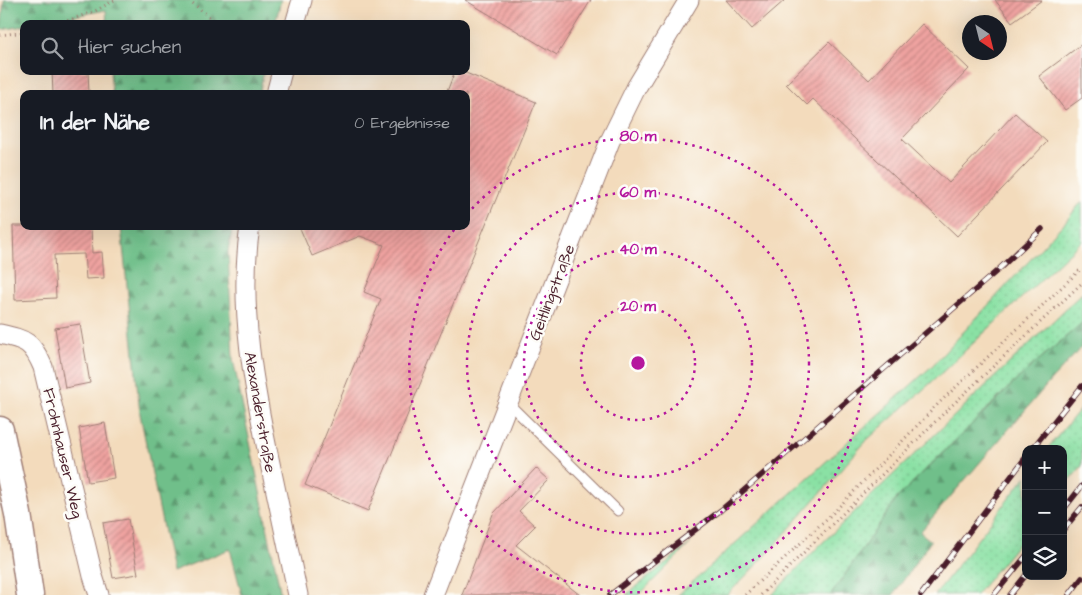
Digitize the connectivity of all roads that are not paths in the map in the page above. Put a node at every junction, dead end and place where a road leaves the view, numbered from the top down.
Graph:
1 (302, 0) edge
2 (690, 0) edge
3 (296, 20) edge
4 (281, 75) edge
5 (277, 90) edge
6 (249, 230) edge
7 (0, 334) edge
8 (508, 403) junction
9 (0, 430) edge
10 (618, 511) dead end
11 (30, 595) edge
12 (99, 595) edge
13 (298, 595) edge
14 (433, 595) edge

1 - 3 street
2 - 8 street, Geitlingstraße
4 - 5 street
6 - 13 street, Alexanderstraße
7 - 12 street, Frohnhauser Weg
8 - 10 lane
8 - 14 street, Geitlingstraße
9 - 11 main road

